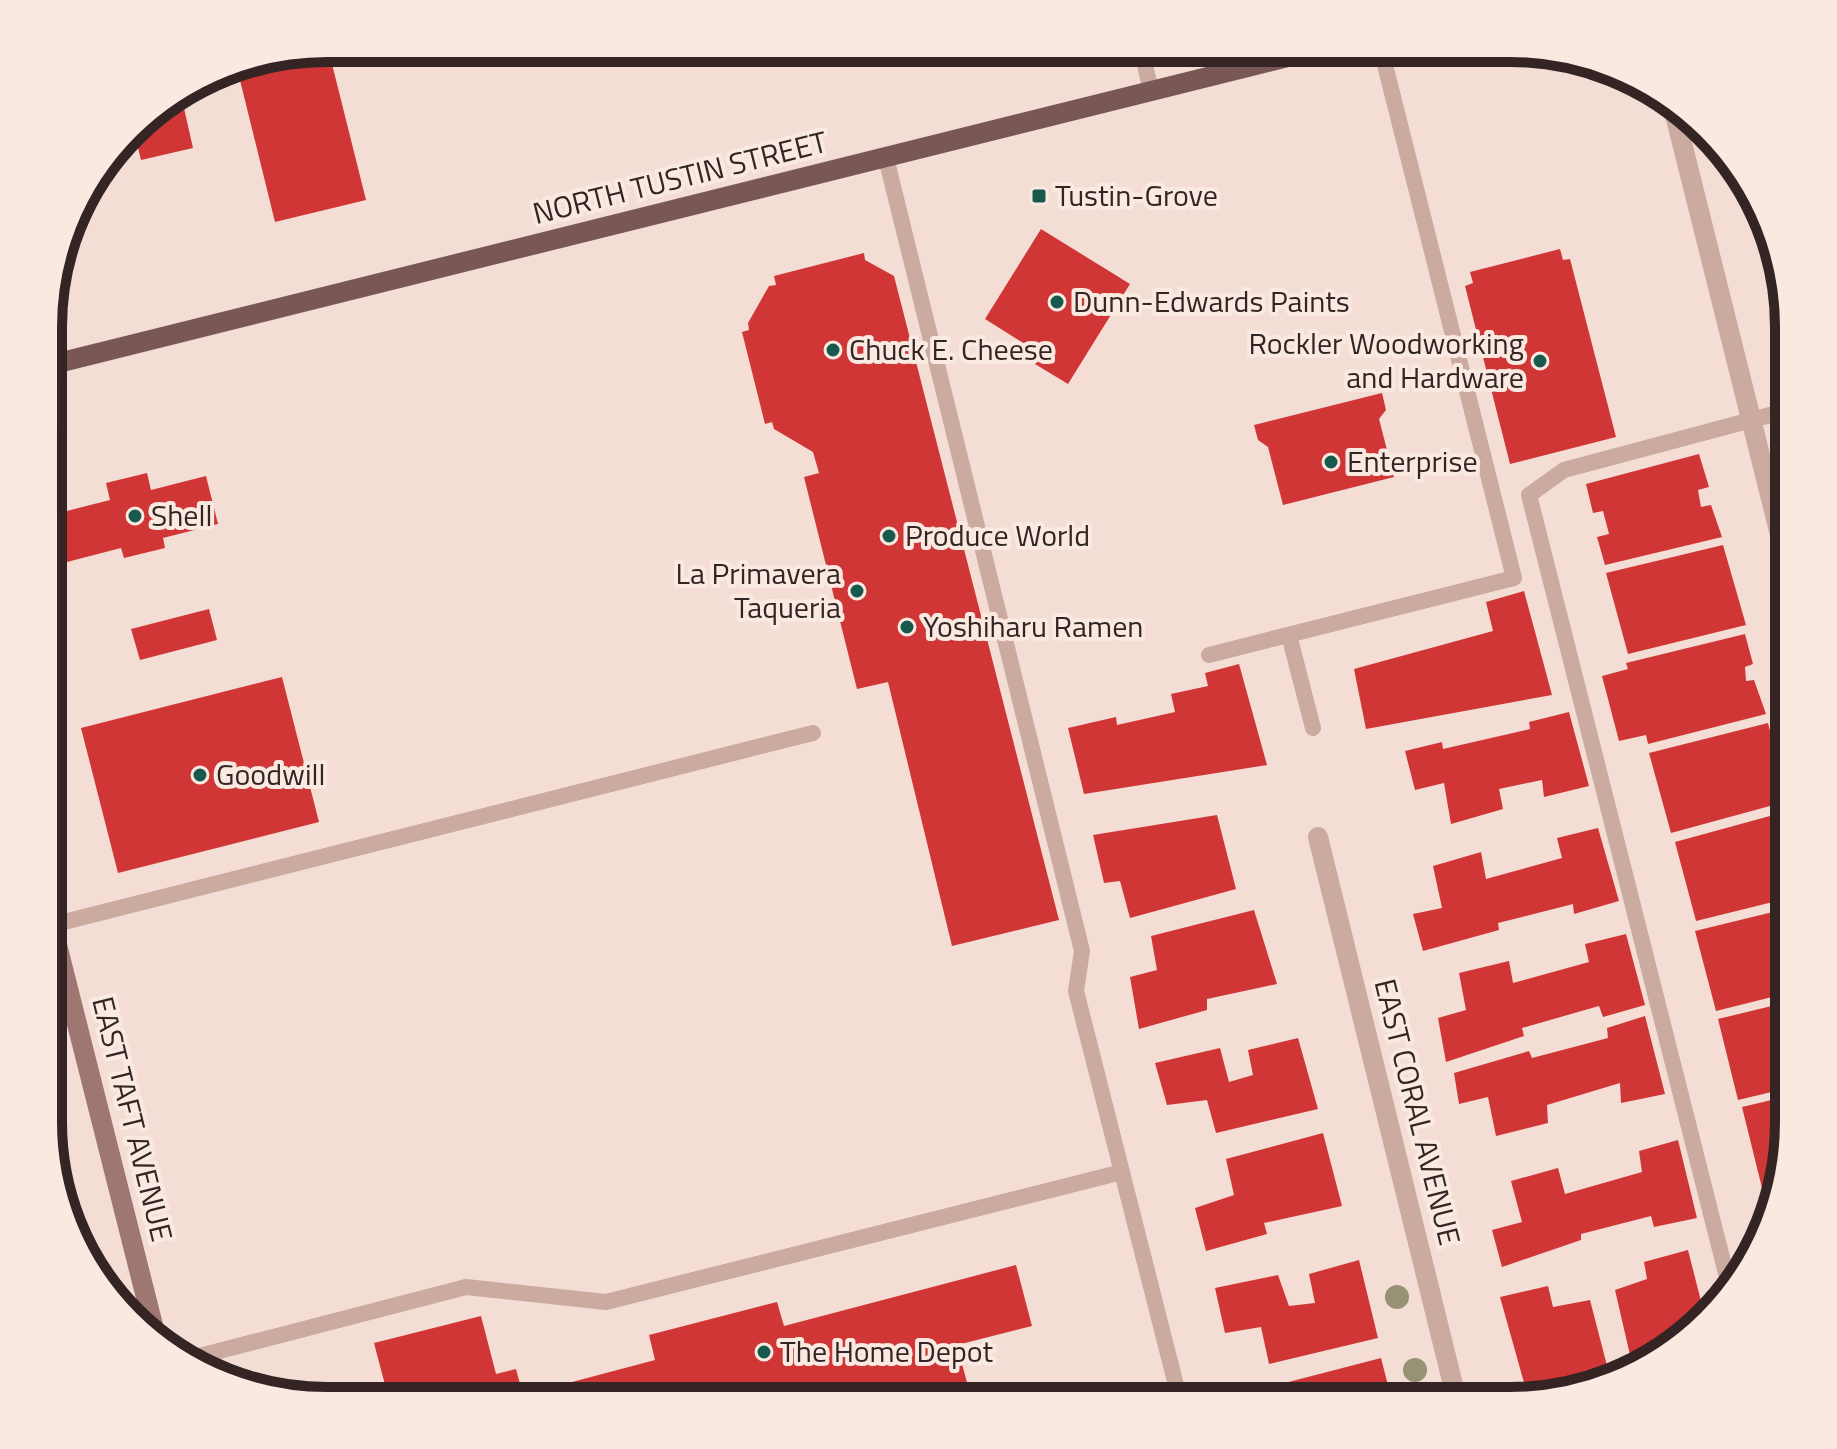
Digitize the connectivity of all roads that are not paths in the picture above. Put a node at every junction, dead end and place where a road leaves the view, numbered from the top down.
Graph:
1 (1144, 63) edge
2 (1264, 63) edge
3 (1385, 63) edge
4 (1151, 91) junction
5 (1677, 122) edge
6 (886, 158) junction
7 (62, 362) edge
8 (1775, 414) edge
9 (1751, 420) junction
10 (1775, 514) edge
11 (1289, 635) junction
12 (1209, 655) dead end
13 (1313, 728) dead end
14 (813, 733) dead end
15 (1318, 837) dead end
16 (63, 916) edge
17 (63, 966) edge
18 (1122, 1172) junction
19 (1726, 1274) edge
20 (152, 1321) edge
21 (202, 1355) edge
22 (1176, 1387) edge
23 (1454, 1387) edge

1 - 4 lane
2 - 4 main road, NORTH TUSTIN STREET
3 - 11 lane
4 - 6 main road, NORTH TUSTIN STREET
5 - 9 street
6 - 7 main road, NORTH TUSTIN STREET
6 - 18 lane
8 - 9 lane
9 - 10 street
9 - 19 lane
11 - 12 lane
11 - 13 lane
14 - 16 lane
15 - 23 street, EAST CORAL AVENUE
17 - 20 main road, EAST TAFT AVENUE
18 - 21 lane
18 - 22 lane

